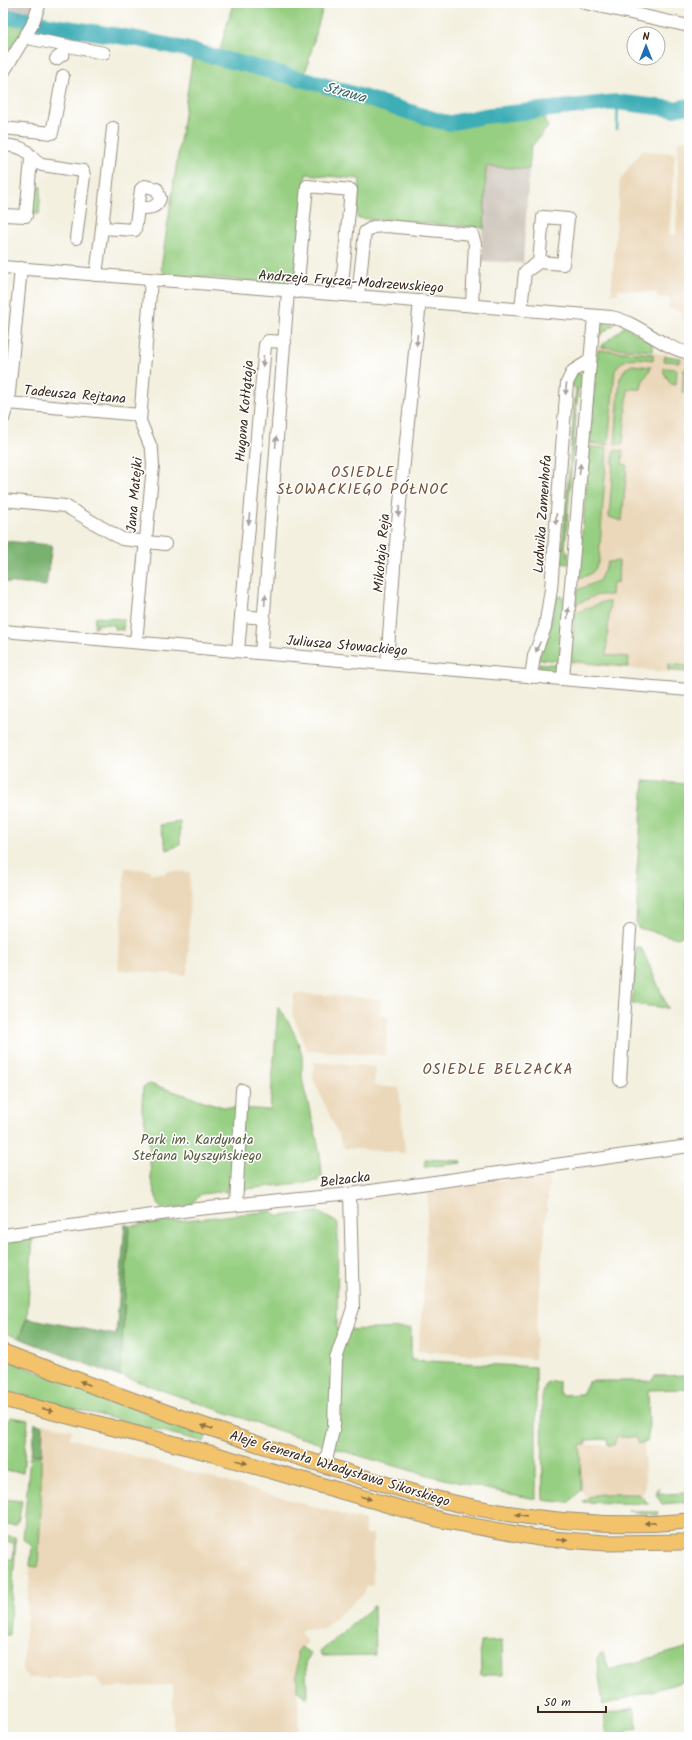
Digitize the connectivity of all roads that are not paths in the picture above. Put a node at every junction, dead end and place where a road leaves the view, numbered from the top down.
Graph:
1 (40, 3) edge
2 (584, 3) edge
3 (628, 8) edge
4 (689, 26) edge
5 (25, 35) junction
6 (65, 45) junction
7 (104, 52) dead end
8 (56, 59) dead end
9 (3, 73) edge
10 (63, 76) dead end
11 (3, 128) edge
12 (113, 128) dead end
13 (3, 145) edge
14 (31, 159) junction
15 (138, 207) dead end
16 (3, 215) edge
17 (102, 228) junction
18 (76, 238) dead end
19 (539, 262) dead end
20 (3, 267) edge
21 (21, 268) junction
22 (96, 275) junction
23 (151, 280) junction
24 (293, 291) junction
25 (341, 295) junction
26 (358, 296) junction
27 (420, 301) junction
28 (472, 305) junction
29 (521, 309) junction
30 (594, 316) junction
31 (285, 342) junction
32 (689, 353) edge
33 (589, 361) junction
34 (8, 403) junction
35 (140, 415) junction
36 (3, 419) edge
37 (3, 500) edge
38 (250, 502) junction
39 (272, 504) junction
40 (145, 543) junction
41 (165, 544) dead end
42 (570, 588) junction
43 (551, 589) junction
44 (240, 616) junction
45 (263, 618) junction
46 (3, 631) edge
47 (136, 642) junction
48 (238, 650) junction
49 (261, 653) junction
50 (387, 664) junction
51 (531, 677) junction
52 (563, 680) junction
53 (689, 690) edge
54 (630, 930) dead end
55 (620, 1080) dead end
56 (242, 1090) dead end
57 (689, 1146) edge
58 (350, 1194) junction
59 (236, 1205) junction
60 (3, 1235) edge
61 (3, 1352) edge
62 (3, 1399) edge
63 (325, 1466) junction
64 (689, 1521) edge
65 (689, 1542) edge

1 - 5 street
2 - 3 street
3 - 4 street
5 - 6 street
5 - 9 street
6 - 7 street
6 - 8 street
10 - 11 street
12 - 17 street
13 - 14 street
14 - 16 street
14 - 18 street
15 - 17 street
17 - 22 street
19 - 29 street
20 - 21 street, Andrzeja Frycza-Modrzewskiego
21 - 22 street, Andrzeja Frycza-Modrzewskiego
21 - 34 street
22 - 23 street, Andrzeja Frycza-Modrzewskiego
23 - 24 street, Andrzeja Frycza-Modrzewskiego
23 - 35 street, Jana Matejki
24 - 25 street, Andrzeja Frycza-Modrzewskiego
24 - 25 street
24 - 31 street
25 - 26 street, Andrzeja Frycza-Modrzewskiego
26 - 27 street, Andrzeja Frycza-Modrzewskiego
26 - 28 street
27 - 28 street, Andrzeja Frycza-Modrzewskiego
27 -> 50 street, Mikołaja Reja
28 - 29 street, Andrzeja Frycza-Modrzewskiego
29 - 30 street, Andrzeja Frycza-Modrzewskiego
30 - 32 street, Andrzeja Frycza-Modrzewskiego
30 - 33 street
31 -> 38 street, Hugona Kołłątaja
39 -> 31 street
42 -> 33 street
33 -> 43 street, Ludwika Zamenhofa
34 - 35 street, Tadeusza Rejtana
34 - 36 street
35 - 40 street, Jana Matejki
37 - 40 street
38 - 39 street
38 -> 44 street, Hugona Kołłątaja
45 -> 39 street
40 - 41 street
40 - 47 street, Jana Matejki
42 - 43 street
52 -> 42 street
43 -> 51 street, Ludwika Zamenhofa
44 - 45 street
44 - 48 street, Hugona Kołłątaja
45 - 49 street
46 - 47 street, Juliusza Słowackiego
47 - 48 street, Juliusza Słowackiego
48 - 49 street, Juliusza Słowackiego
49 - 50 street, Juliusza Słowackiego
50 - 51 street, Juliusza Słowackiego
51 - 52 street, Juliusza Słowackiego
52 - 53 street, Juliusza Słowackiego
54 - 55 street
56 - 59 street
57 - 58 street, Belzacka
58 - 59 street, Belzacka
58 - 63 street
59 - 60 street, Belzacka
63 -> 61 main road, Aleje Generała Władysława Sikorskiego
62 -> 65 main road, Aleje Generała Władysława Sikorskiego
64 -> 63 main road, Aleje Generała Władysława Sikorskiego

